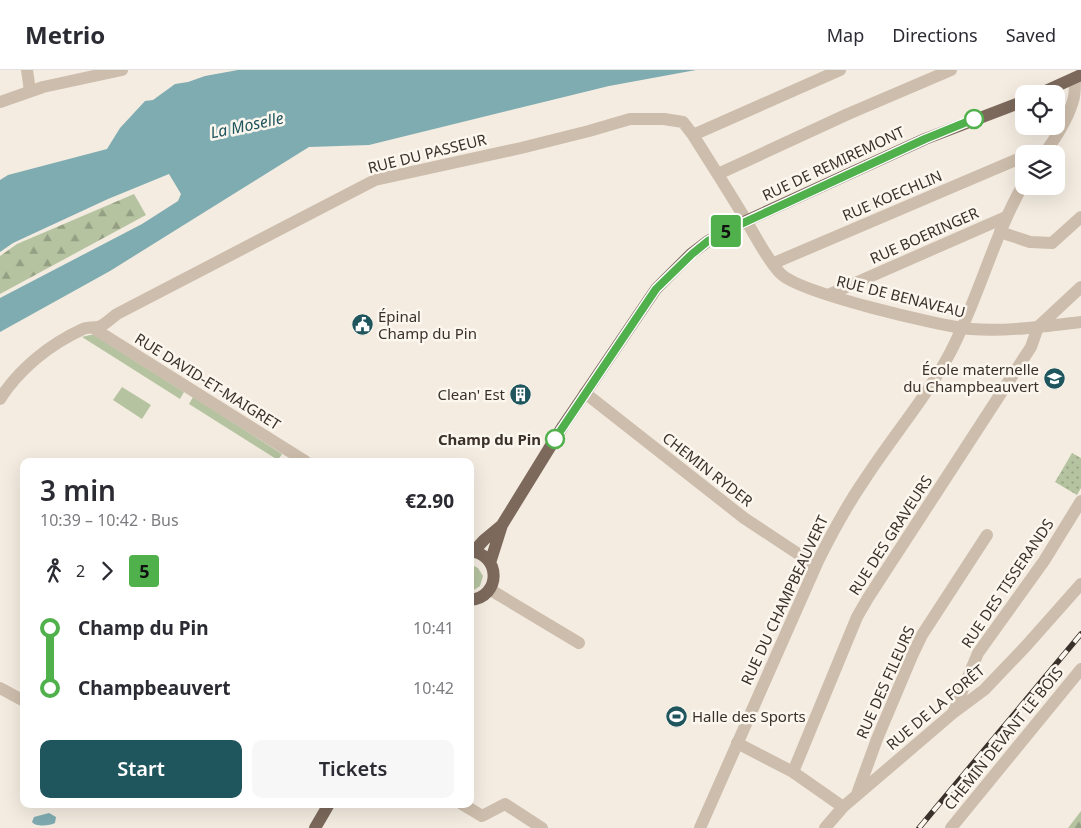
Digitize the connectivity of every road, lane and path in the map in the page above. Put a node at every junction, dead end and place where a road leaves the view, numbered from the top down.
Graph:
1 (27, 70) edge
2 (122, 70) edge
3 (840, 70) edge
4 (946, 71) edge
5 (1078, 76) edge
6 (1058, 85) edge
7 (30, 91) junction
8 (0, 102) edge
9 (1015, 104) edge
10 (693, 135) junction
11 (1051, 145) edge
12 (1015, 160) edge
13 (718, 174) junction
14 (1018, 195) edge
15 (1006, 217) junction
16 (1081, 217) edge
17 (746, 221) junction
18 (1000, 232) junction
19 (774, 263) junction
20 (1081, 287) edge
21 (828, 294) junction
22 (1081, 322) edge
23 (1038, 327) junction
24 (93, 328) junction
25 (962, 328) junction
26 (585, 393) junction
27 (0, 399) edge
28 (300, 458) edge
29 (1081, 501) edge
30 (502, 526) junction
31 (987, 535) dead end
32 (474, 549) edge
33 (474, 552) edge
34 (490, 563) junction
35 (815, 565) junction
36 (1081, 584) edge
37 (489, 589) junction
38 (474, 599) edge
39 (580, 643) dead end
40 (1081, 669) edge
41 (0, 688) edge
42 (20, 699) edge
43 (953, 713) junction
44 (737, 743) junction
45 (793, 772) junction
46 (856, 796) junction
47 (844, 807) junction
48 (327, 808) edge
49 (469, 808) edge
50 (315, 828) edge
51 (542, 828) edge
52 (700, 828) edge
53 (825, 828) edge
54 (951, 828) edge

1 - 7 street
2 - 7 street
3 - 10 street
4 - 13 street
5 - 6 main road
5 - 11 street
7 - 8 street
9 - 17 main road, RUE DE REMIREMONT
10 - 13 street, RUE DU PASSEUR
10 - 24 street, RUE DU PASSEUR
12 - 19 street, RUE KOECHLIN
13 - 17 street, RUE DU PASSEUR
14 - 15 street, RUE DU CHAMPBEAUVERT
15 - 18 street, RUE DU CHAMPBEAUVERT
15 - 21 street, RUE BOERINGER
16 - 18 street
17 - 19 street, RUE DE BENAVEAU
17 - 26 main road, RUE DE REMIREMONT
18 - 25 street, RUE DU CHAMPBEAUVERT
19 - 21 street, RUE DE BENAVEAU
20 - 23 street
21 - 25 street, RUE DE BENAVEAU
22 - 23 street, RUE DE BENAVEAU
23 - 25 street, RUE DE BENAVEAU
23 - 45 street, RUE DES GRAVEURS
24 - 27 street, RUE DU PASSEUR
24 - 28 street, RUE DAVID-ET-MAIGRET
25 - 35 street, RUE DU CHAMPBEAUVERT
26 - 30 main road, RUE DE REMIREMONT
26 - 35 street, CHEMIN RYDER
29 - 43 street, RUE DES TISSERANDS
30 - 32 main road, RUE DE REMIREMONT
30 - 34 main road, RUE DE REMIREMONT
31 - 46 street, RUE DES FILEURS
33 - 34 main road
34 - 37 main road, RUE DE REMIREMONT
35 - 44 street, RUE DU CHAMPBEAUVERT
36 - 43 street, RUE DE LA FORÊT
37 - 38 main road
37 - 39 street
40 - 54 street, CHEMIN DEVANT LE BOIS
41 - 42 street
43 - 46 street, RUE DE LA FORÊT
44 - 45 street
44 - 52 street, RUE DU CHAMPBEAUVERT
45 - 47 street
46 - 47 street, RUE DE LA FORÊT
47 - 53 street, RUE DE LA FORÊT
48 - 50 main road
49 - 51 street

